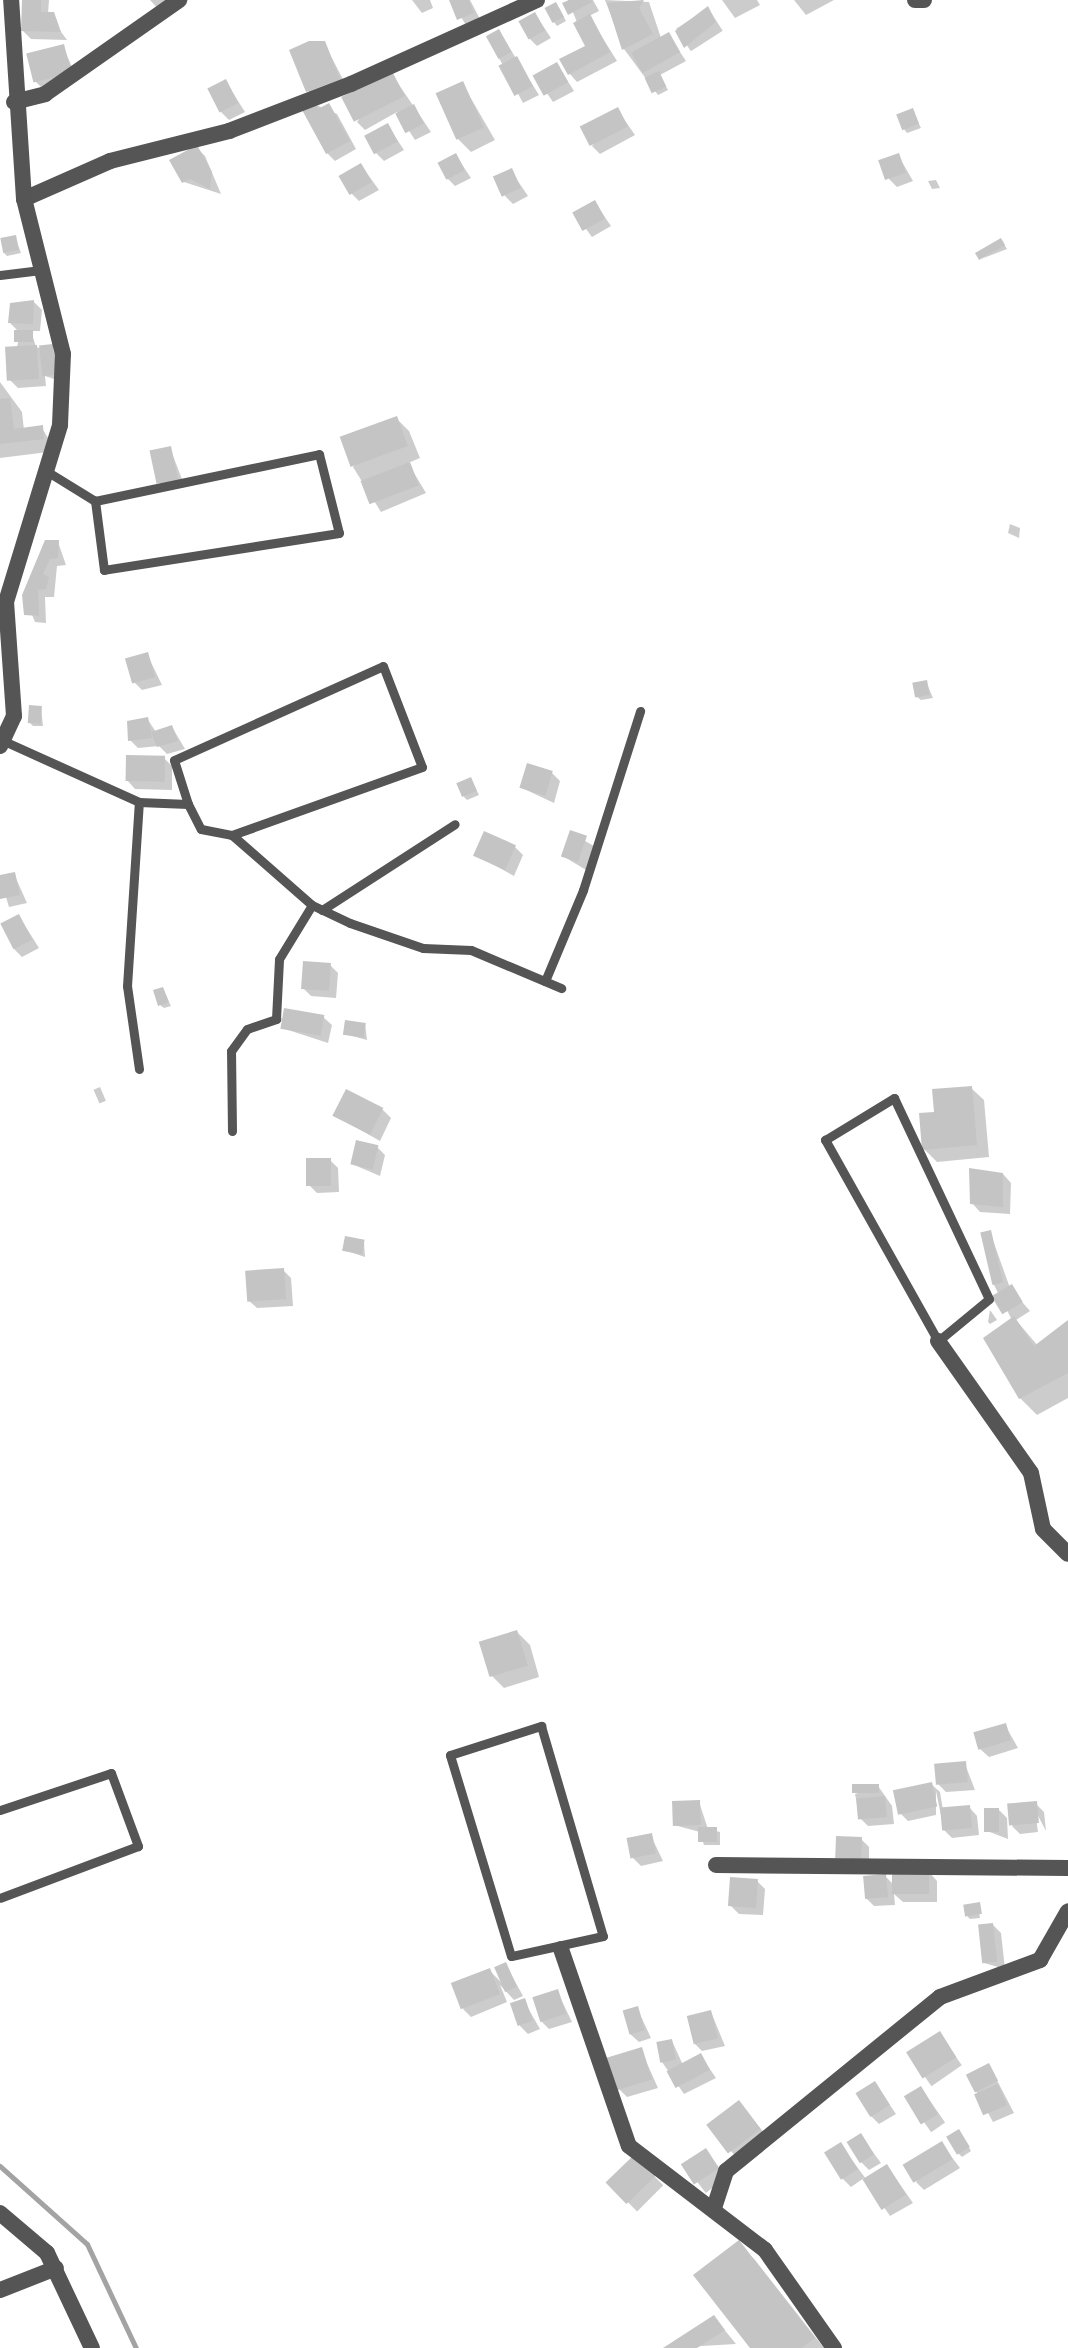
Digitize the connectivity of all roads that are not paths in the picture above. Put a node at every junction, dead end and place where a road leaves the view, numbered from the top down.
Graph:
1 (11, 0) edge
2 (179, 0) edge
3 (537, 0) edge
4 (915, 0) edge
5 (924, 0) edge
6 (14, 102) junction
7 (24, 199) junction
8 (41, 270) junction
9 (0, 275) edge
10 (48, 472) junction
11 (95, 501) junction
12 (640, 711) dead end
13 (2, 743) edge
14 (139, 802) junction
15 (188, 804) junction
16 (455, 824) dead end
17 (232, 835) junction
18 (312, 905) junction
19 (322, 910) junction
20 (545, 981) junction
21 (561, 988) dead end
22 (139, 1069) dead end
23 (232, 1131) dead end
24 (938, 1341) junction
25 (1068, 1554) edge
26 (0, 1810) edge
27 (716, 1865) dead end
28 (1068, 1868) edge
29 (0, 1898) edge
30 (1068, 1911) edge
31 (561, 1949) junction
32 (714, 2208) junction
33 (0, 2213) edge
34 (56, 2268) junction
35 (0, 2290) edge
36 (92, 2348) edge
37 (834, 2348) edge

1 - 6 street
2 - 6 street
3 - 7 street
4 - 5 street
6 - 7 street
7 - 8 street
8 - 9 lane
8 - 10 street
10 - 11 lane
10 - 13 street
11 - 11 lane
12 - 20 lane
13 - 14 lane
14 - 15 lane
14 - 22 lane
15 - 17 lane
15 - 17 lane
16 - 19 lane
17 - 18 lane
18 - 19 lane
18 - 23 lane
19 - 20 lane
20 - 21 lane
24 - 24 lane
24 - 25 street
26 - 29 lane
27 - 28 street
30 - 32 street
31 - 31 lane
31 - 32 street
32 - 37 street
33 - 34 street
34 - 35 street
34 - 36 street

